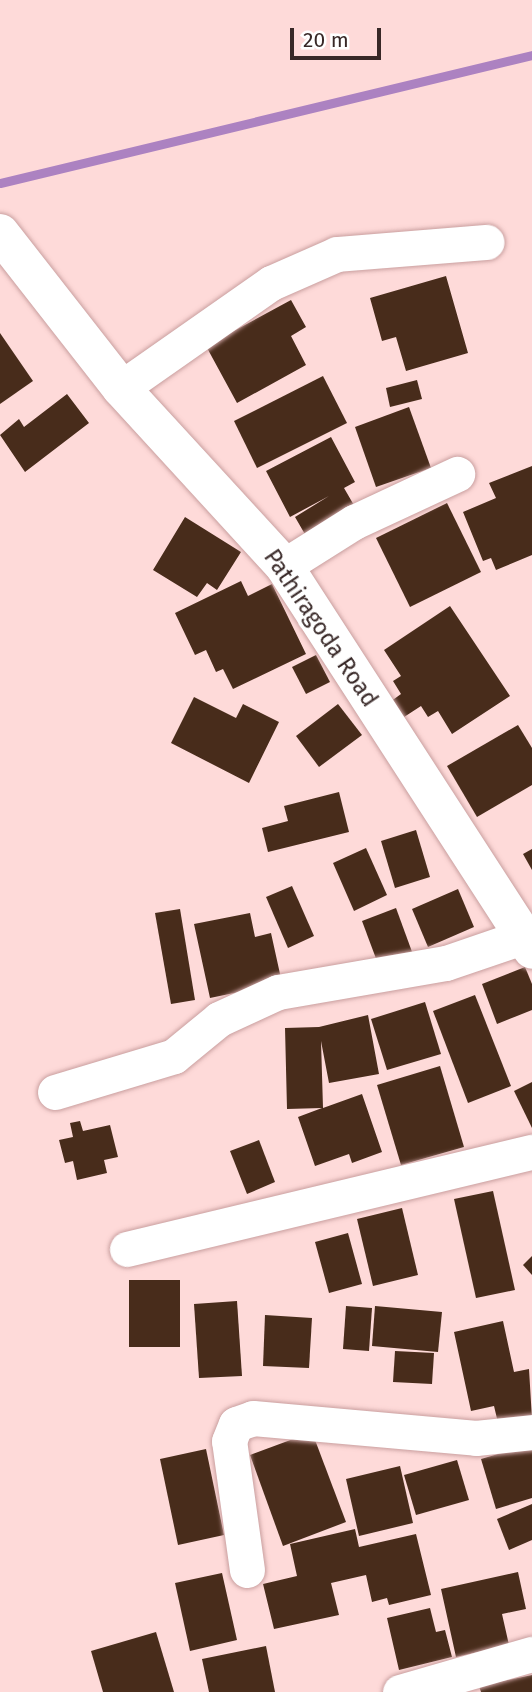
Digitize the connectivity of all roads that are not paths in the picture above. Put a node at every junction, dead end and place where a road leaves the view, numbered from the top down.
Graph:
1 (0, 233) edge
2 (488, 242) dead end
3 (121, 388) junction
4 (457, 474) dead end
5 (284, 566) junction
6 (527, 943) edge
7 (55, 1092) dead end
8 (532, 1153) edge
9 (127, 1249) dead end
10 (532, 1432) edge
11 (247, 1570) dead end
12 (532, 1654) edge
13 (400, 1692) edge

1 - 3 street, Pathiragoda Road
2 - 3 street
3 - 5 street, Pathiragoda Road
4 - 5 street
5 - 6 street, Pathiragoda Road
6 - 7 street
8 - 9 street
10 - 11 street
12 - 13 street

